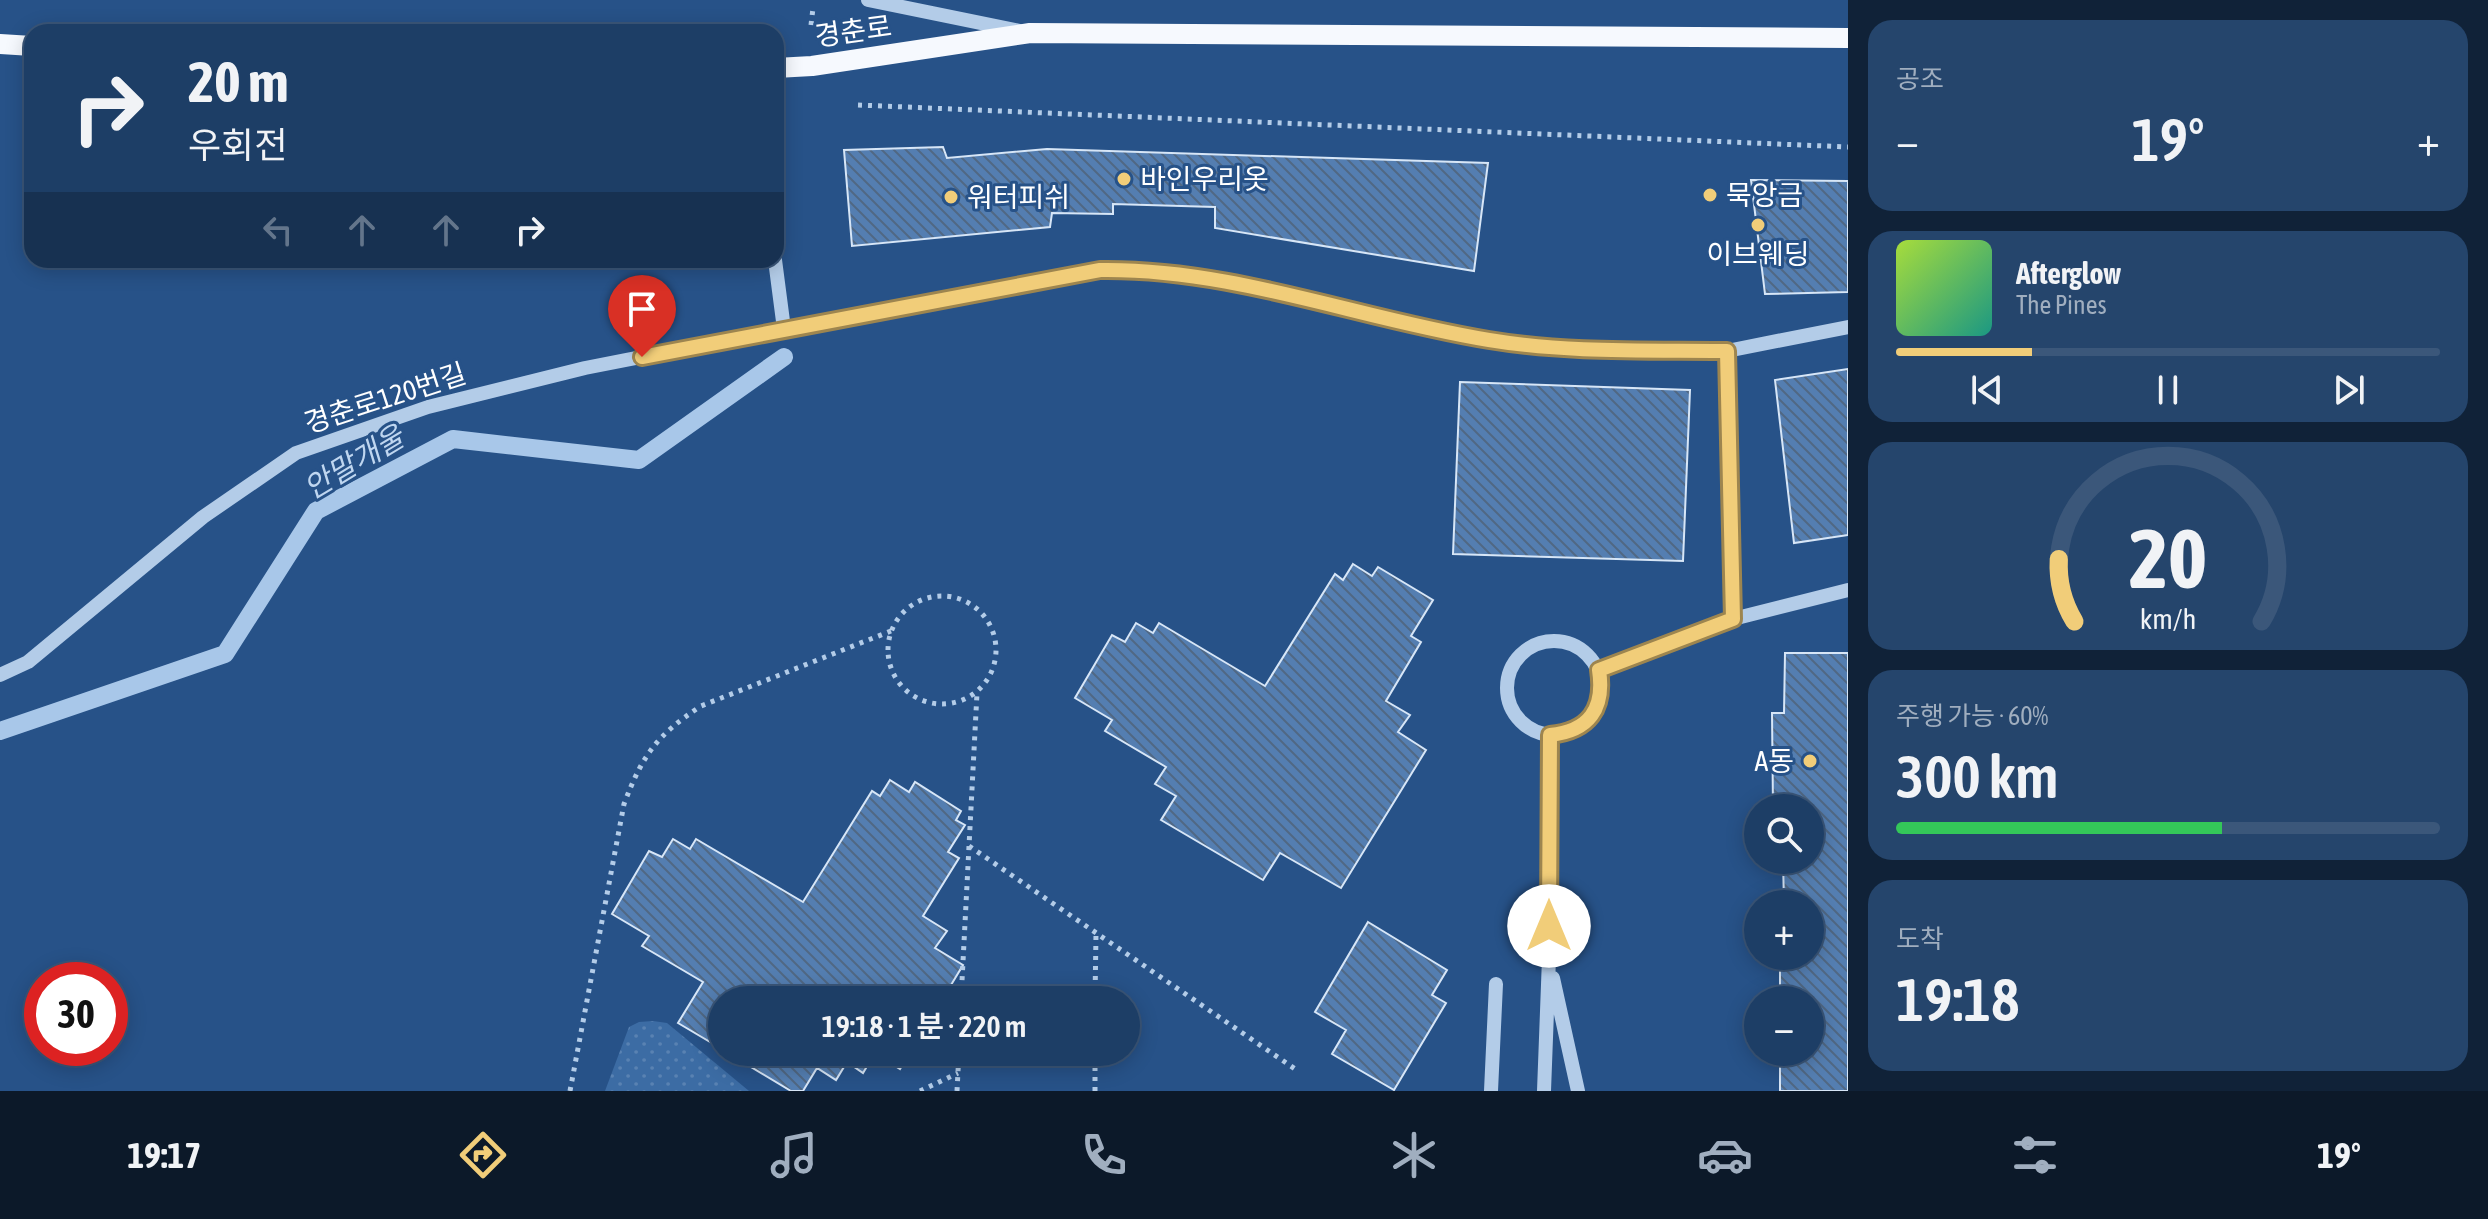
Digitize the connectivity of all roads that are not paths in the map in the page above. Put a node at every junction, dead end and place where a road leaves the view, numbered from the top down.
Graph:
1 (868, 0) edge
2 (1030, 33) junction
3 (1848, 38) edge
4 (0, 44) edge
5 (24, 46) edge
6 (784, 68) edge
7 (776, 268) edge
8 (1848, 327) edge
9 (784, 329) junction
10 (1727, 351) junction
11 (1848, 590) edge
12 (1733, 619) junction
13 (1599, 670) junction
14 (0, 675) edge
15 (1550, 735) junction
16 (1549, 958) junction
17 (1496, 984) dead end
18 (1491, 1091) edge
19 (1544, 1091) edge
20 (1578, 1091) edge

1 - 2 street
2 - 3 main road, 경춘로
2 - 6 main road, 경춘로
4 - 5 main road
7 - 9 street
8 - 10 street, 경춘로120번길
9 - 10 street, 경춘로120번길
9 - 14 street, 경춘로120번길
10 - 12 street
11 - 12 street
12 - 13 street
13 - 15 street
13 - 15 street
15 - 16 street
16 - 19 street
16 - 20 street
17 - 18 street

